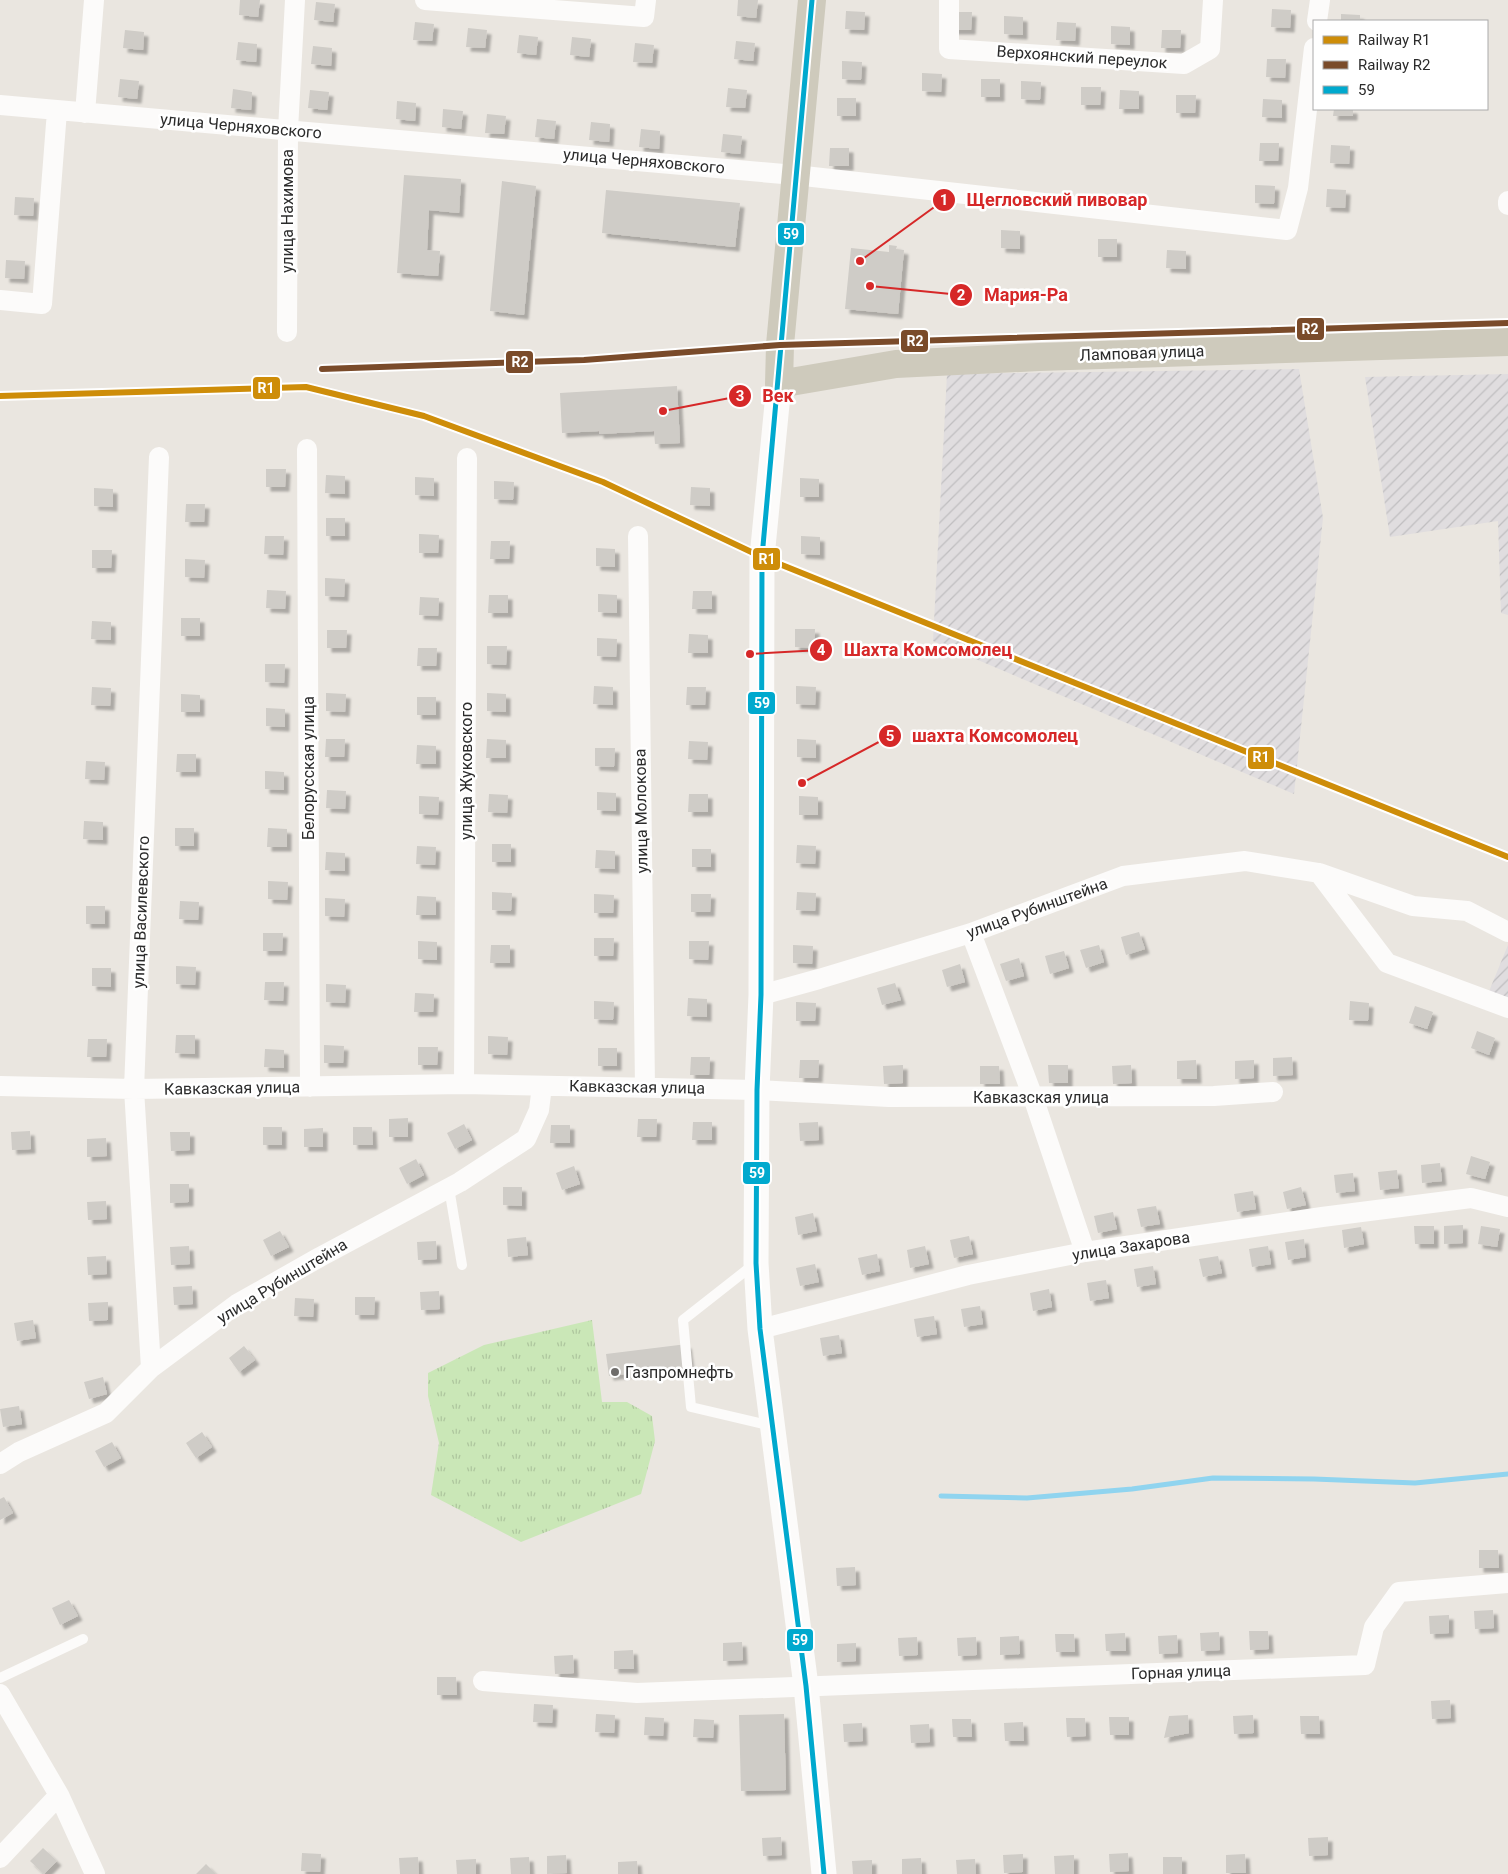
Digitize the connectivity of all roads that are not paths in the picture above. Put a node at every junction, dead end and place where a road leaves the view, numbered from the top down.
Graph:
1 (94, 0) edge
2 (296, 0) edge
3 (425, 0) edge
4 (646, 0) edge
5 (812, 0) edge
6 (949, 0) edge
7 (1213, 0) edge
8 (1320, 0) edge
9 (1318, 20) edge
10 (1313, 57) edge
11 (0, 105) edge
12 (57, 111) junction
13 (85, 114) junction
14 (288, 130) junction
15 (795, 175) junction
16 (1508, 201) edge
17 (1508, 205) edge
18 (0, 300) edge
19 (286, 332) dead end
20 (1508, 342) edge
21 (779, 384) junction
22 (307, 449) dead end
23 (159, 456) dead end
24 (467, 458) dead end
25 (638, 536) dead end
26 (1319, 873) junction
27 (1508, 932) edge
28 (971, 933) junction
29 (760, 995) junction
30 (1508, 1008) edge
31 (464, 1084) junction
32 (0, 1086) edge
33 (542, 1086) junction
34 (310, 1087) junction
35 (645, 1087) junction
36 (134, 1089) junction
37 (757, 1090) junction
38 (1273, 1092) dead end
39 (1033, 1097) junction
40 (449, 1188) junction
41 (1508, 1207) edge
42 (1085, 1252) junction
43 (756, 1263) junction
44 (462, 1264) dead end
45 (760, 1329) junction
46 (151, 1368) junction
47 (772, 1426) junction
48 (0, 1464) edge
49 (1508, 1583) edge
50 (83, 1639) dead end
51 (0, 1678) edge
52 (483, 1681) dead end
53 (806, 1686) junction
54 (0, 1694) edge
55 (59, 1795) junction
56 (0, 1858) edge
57 (95, 1874) edge
58 (824, 1874) edge

1 - 13 street
2 - 14 street, улица Нахимова
3 - 4 street
5 - 15 main road
6 - 7 street, Верхоянский переулок
8 - 9 street
10 - 15 street, улица Черняховского
11 - 12 street, улица Черняховского
12 - 13 street, улица Черняховского
12 - 18 street
13 - 14 street, улица Черняховского
14 - 15 street, улица Черняховского
14 - 19 street, улица Нахимова
15 - 21 main road
16 - 17 street
20 - 21 main road, Ламповая улица
21 - 29 street
22 - 34 street, Белорусская улица
23 - 36 street, улица Василевского
24 - 31 street, улица Жуковского
25 - 35 street, улица Молокова
26 - 27 street, улица Рубинштейна
26 - 28 street, улица Рубинштейна
26 - 30 street
28 - 29 street, улица Рубинштейна
28 - 39 street
29 - 37 street
31 - 33 street, Кавказская улица
31 - 34 street, Кавказская улица
32 - 36 street, Кавказская улица
33 - 35 street, Кавказская улица
33 - 40 street, улица Рубинштейна
34 - 36 street, Кавказская улица
35 - 37 street, Кавказская улица
36 - 46 street, улица Василевского
37 - 39 street, Кавказская улица
37 - 43 street
38 - 39 street, Кавказская улица
39 - 42 street
40 - 44 lane
40 - 46 street, улица Рубинштейна
41 - 42 street, улица Захарова
42 - 45 street, улица Захарова
43 - 45 street
43 - 47 lane
45 - 47 street
46 - 48 street, улица Рубинштейна
47 - 53 street
49 - 53 street, Горная улица
50 - 51 lane
52 - 53 street
53 - 58 street
54 - 55 street
55 - 56 street
55 - 57 street

